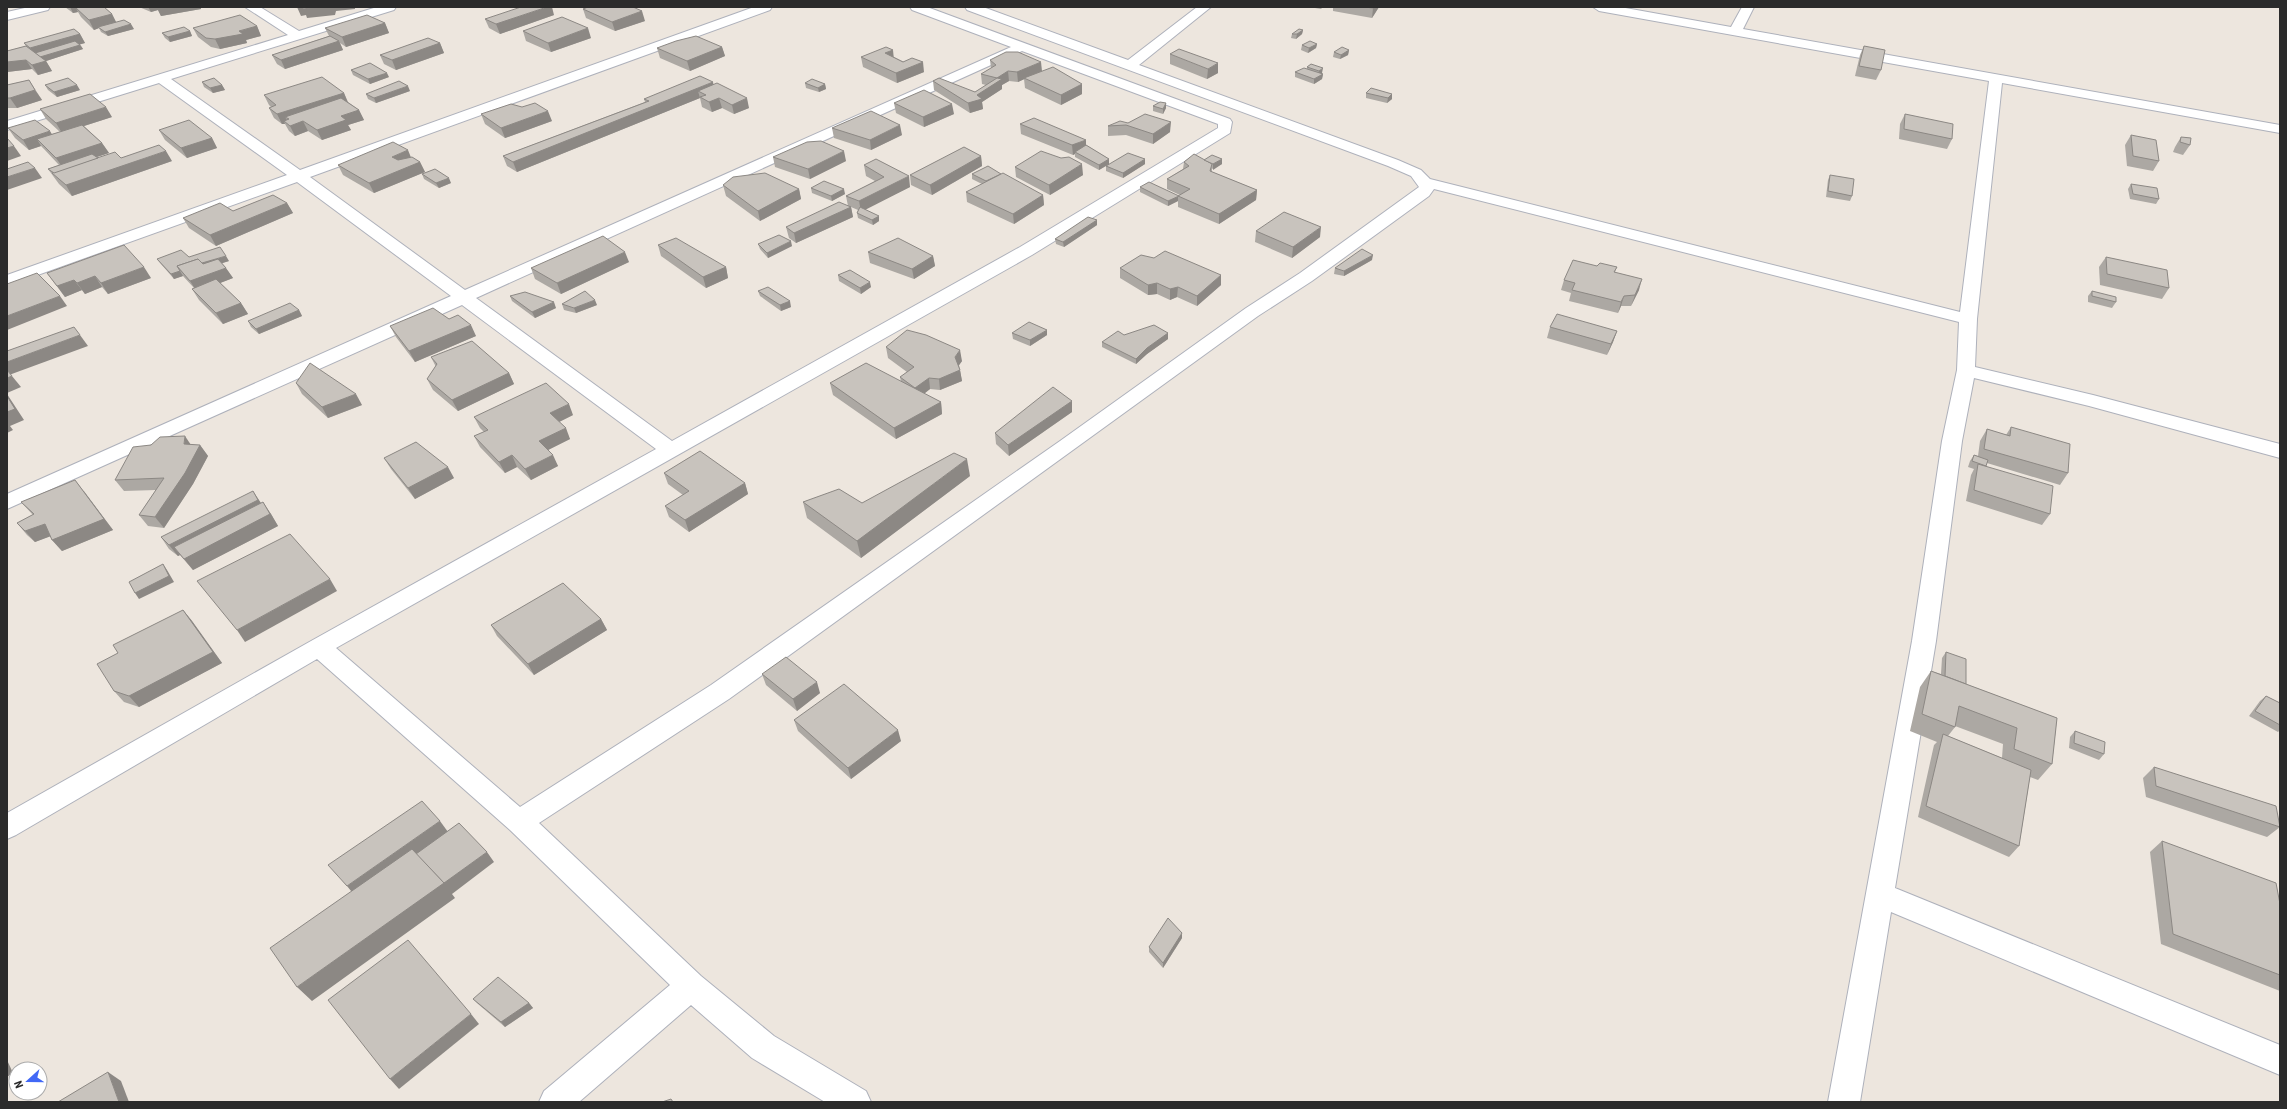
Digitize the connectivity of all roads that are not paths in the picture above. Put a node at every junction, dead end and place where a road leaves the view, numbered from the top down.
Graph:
1 (22, 7) edge
2 (44, 7) edge
3 (251, 7) edge
4 (390, 7) edge
5 (766, 7) edge
6 (916, 7) edge
7 (971, 7) edge
8 (1205, 7) edge
9 (1599, 7) edge
10 (1748, 7) edge
11 (7, 11) edge
12 (7, 16) edge
13 (1735, 32) junction
14 (297, 36) junction
15 (1023, 47) junction
16 (1129, 66) junction
17 (160, 78) junction
18 (1996, 79) junction
19 (7, 126) edge
20 (2280, 129) edge
21 (299, 176) junction
22 (1425, 182) junction
23 (7, 281) edge
24 (463, 299) junction
25 (1968, 319) junction
26 (1966, 370) junction
27 (671, 450) junction
28 (2280, 451) edge
29 (7, 502) edge
30 (319, 647) junction
31 (519, 822) junction
32 (7, 827) edge
33 (1879, 894) junction
34 (691, 986) junction
35 (2280, 1060) edge
36 (555, 1102) edge
37 (855, 1102) edge
38 (1844, 1102) edge

1 - 11 street
2 - 12 street
3 - 14 street
4 - 14 street
5 - 21 street
6 - 15 street
7 - 16 street
8 - 16 street
9 - 13 street
10 - 13 street
13 - 18 street
14 - 17 street
15 - 24 street
15 - 27 street
16 - 22 street
17 - 19 street
17 - 21 street
18 - 20 street
18 - 25 street
21 - 23 street
21 - 24 street
22 - 25 street
22 - 31 street
24 - 27 street
24 - 29 street
25 - 26 street
26 - 28 street
26 - 33 street
27 - 30 street
30 - 31 street
30 - 32 street
31 - 34 street
33 - 35 street
33 - 38 street
34 - 36 street
34 - 37 street

